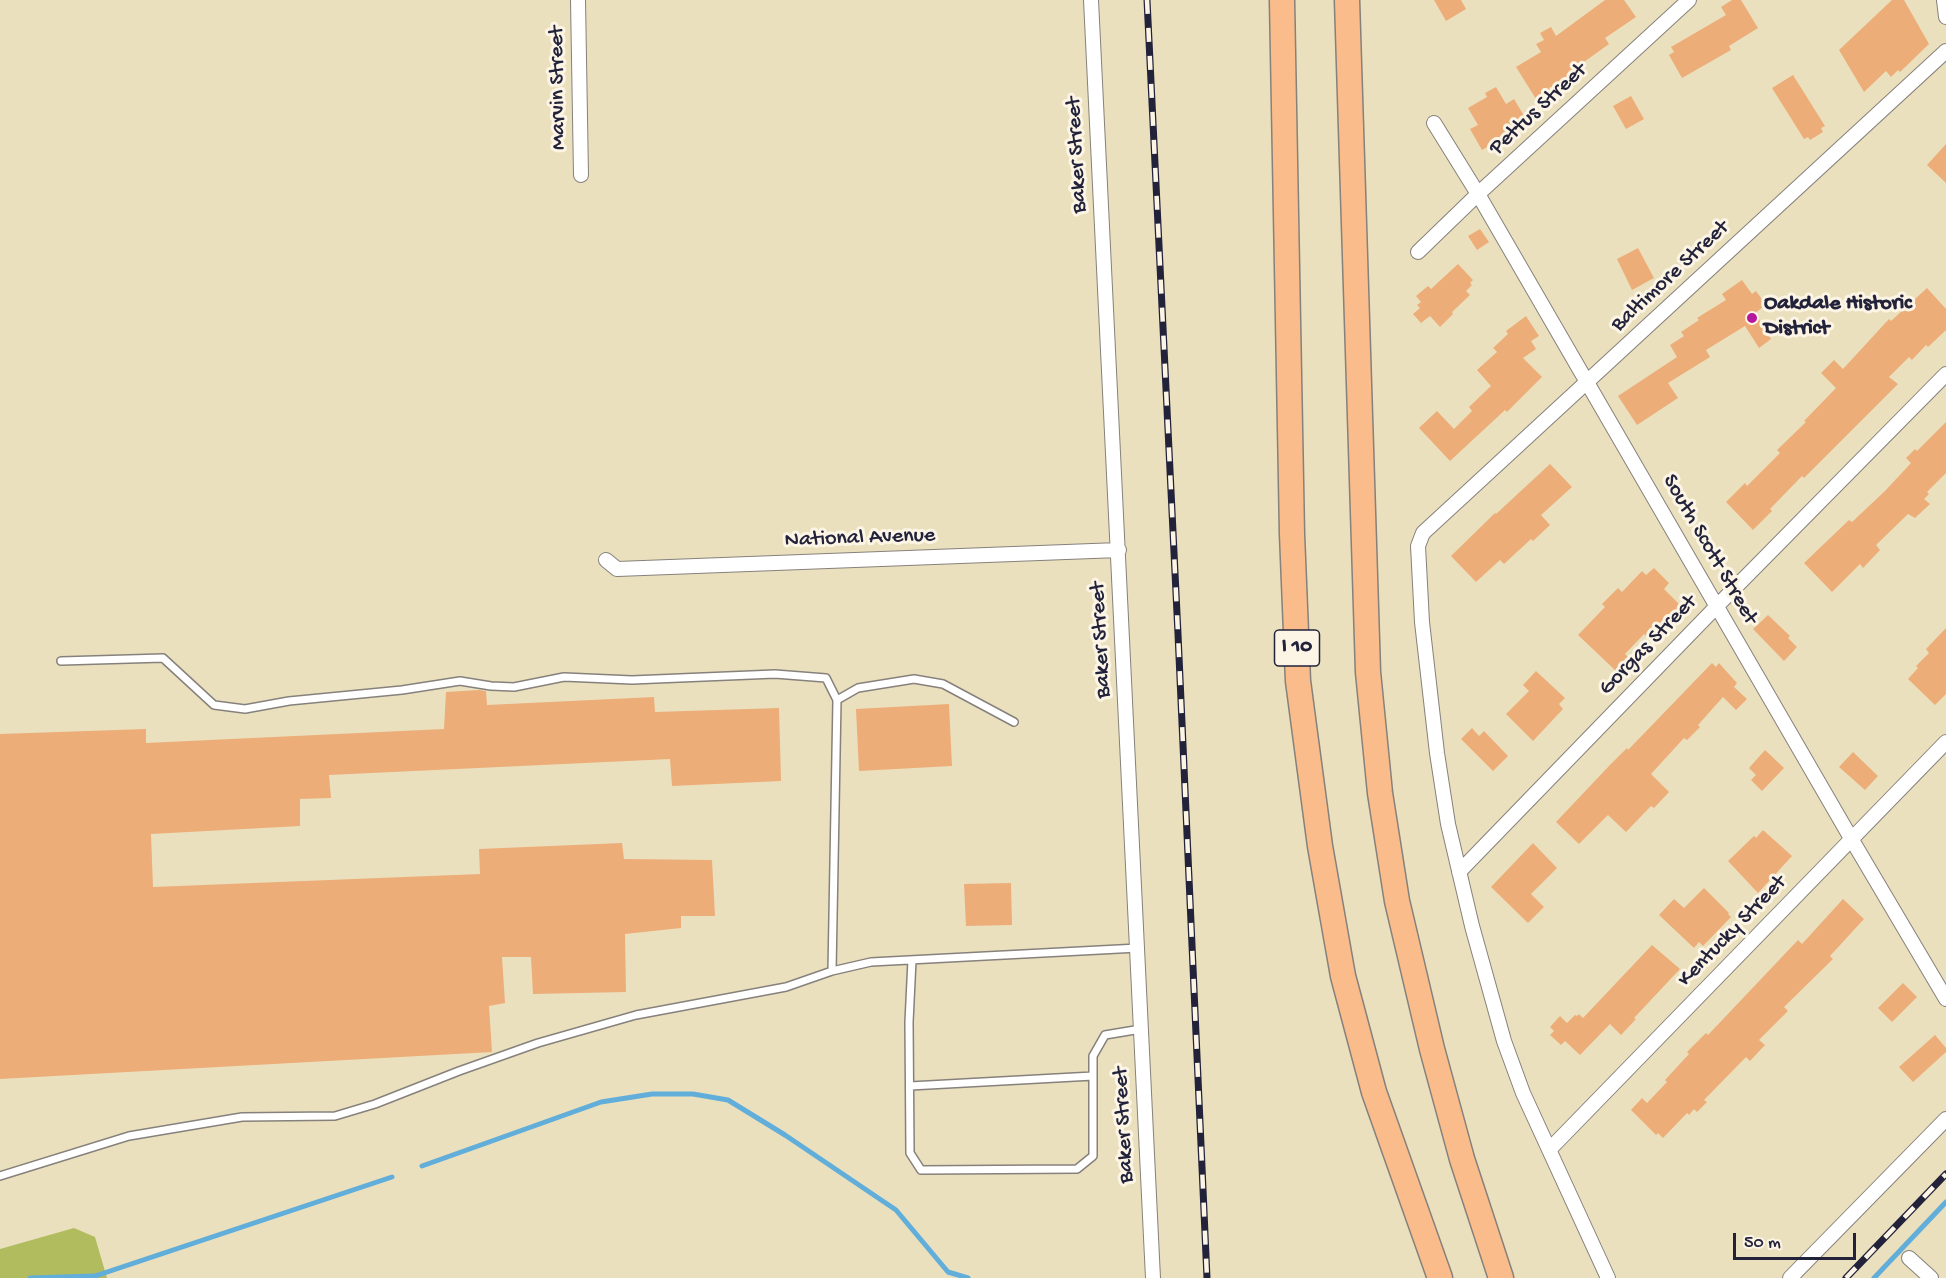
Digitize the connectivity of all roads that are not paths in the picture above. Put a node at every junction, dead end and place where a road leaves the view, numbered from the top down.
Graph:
1 (578, 0) edge
2 (1091, 0) edge
3 (1264, 0) edge
4 (1282, 0) edge
5 (1347, 0) edge
6 (1358, 0) edge
7 (1689, 0) edge
8 (1944, 0) edge
9 (1946, 17) edge
10 (1946, 51) edge
11 (1284, 65) junction
12 (1348, 67) junction
13 (1434, 123) dead end
14 (581, 175) dead end
15 (1478, 194) junction
16 (1418, 252) dead end
17 (1946, 374) edge
18 (1587, 382) junction
19 (1119, 550) junction
20 (606, 560) dead end
21 (1717, 606) junction
22 (61, 661) dead end
23 (837, 700) junction
24 (1014, 722) dead end
25 (1946, 742) edge
26 (1852, 840) junction
27 (1459, 872) junction
28 (1138, 948) junction
29 (912, 960) junction
30 (832, 971) junction
31 (1946, 999) edge
32 (1142, 1029) junction
33 (1093, 1076) junction
34 (910, 1086) junction
35 (1946, 1119) edge
36 (1549, 1150) junction
37 (0, 1176) edge
38 (1909, 1258) dead end
39 (1153, 1278) edge
40 (1440, 1278) edge
41 (1501, 1278) edge
42 (1608, 1278) edge
43 (1790, 1278) edge
44 (1931, 1278) edge

1 - 14 street, Marvin Street
2 - 19 street, Baker Street
3 - 11 highway
4 - 11 highway, I 10
5 - 12 highway
6 - 12 highway
7 - 15 street, Pettus Street
8 - 9 street
10 - 18 street, Baltimore Street
11 - 40 highway, I 10
12 - 41 highway
13 - 15 street, South Scott Street
15 - 16 street, Pettus Street
15 - 18 street, South Scott Street
17 - 21 street, Gorgas Street
18 - 21 street, South Scott Street
18 - 27 street, Baltimore Street
19 - 20 street, National Avenue
19 - 28 street, Baker Street
21 - 26 street, South Scott Street
21 - 27 street, Gorgas Street
22 - 23 lane
23 - 24 lane
23 - 30 lane
25 - 26 street, Kentucky Street
26 - 31 street, South Scott Street
26 - 36 street, Kentucky Street
27 - 36 street
28 - 29 lane
28 - 32 street, Baker Street
29 - 30 lane
29 - 34 lane
30 - 37 lane
32 - 33 lane
32 - 39 street, Baker Street
33 - 34 lane
33 - 34 lane
35 - 43 street
36 - 42 street
38 - 44 street

